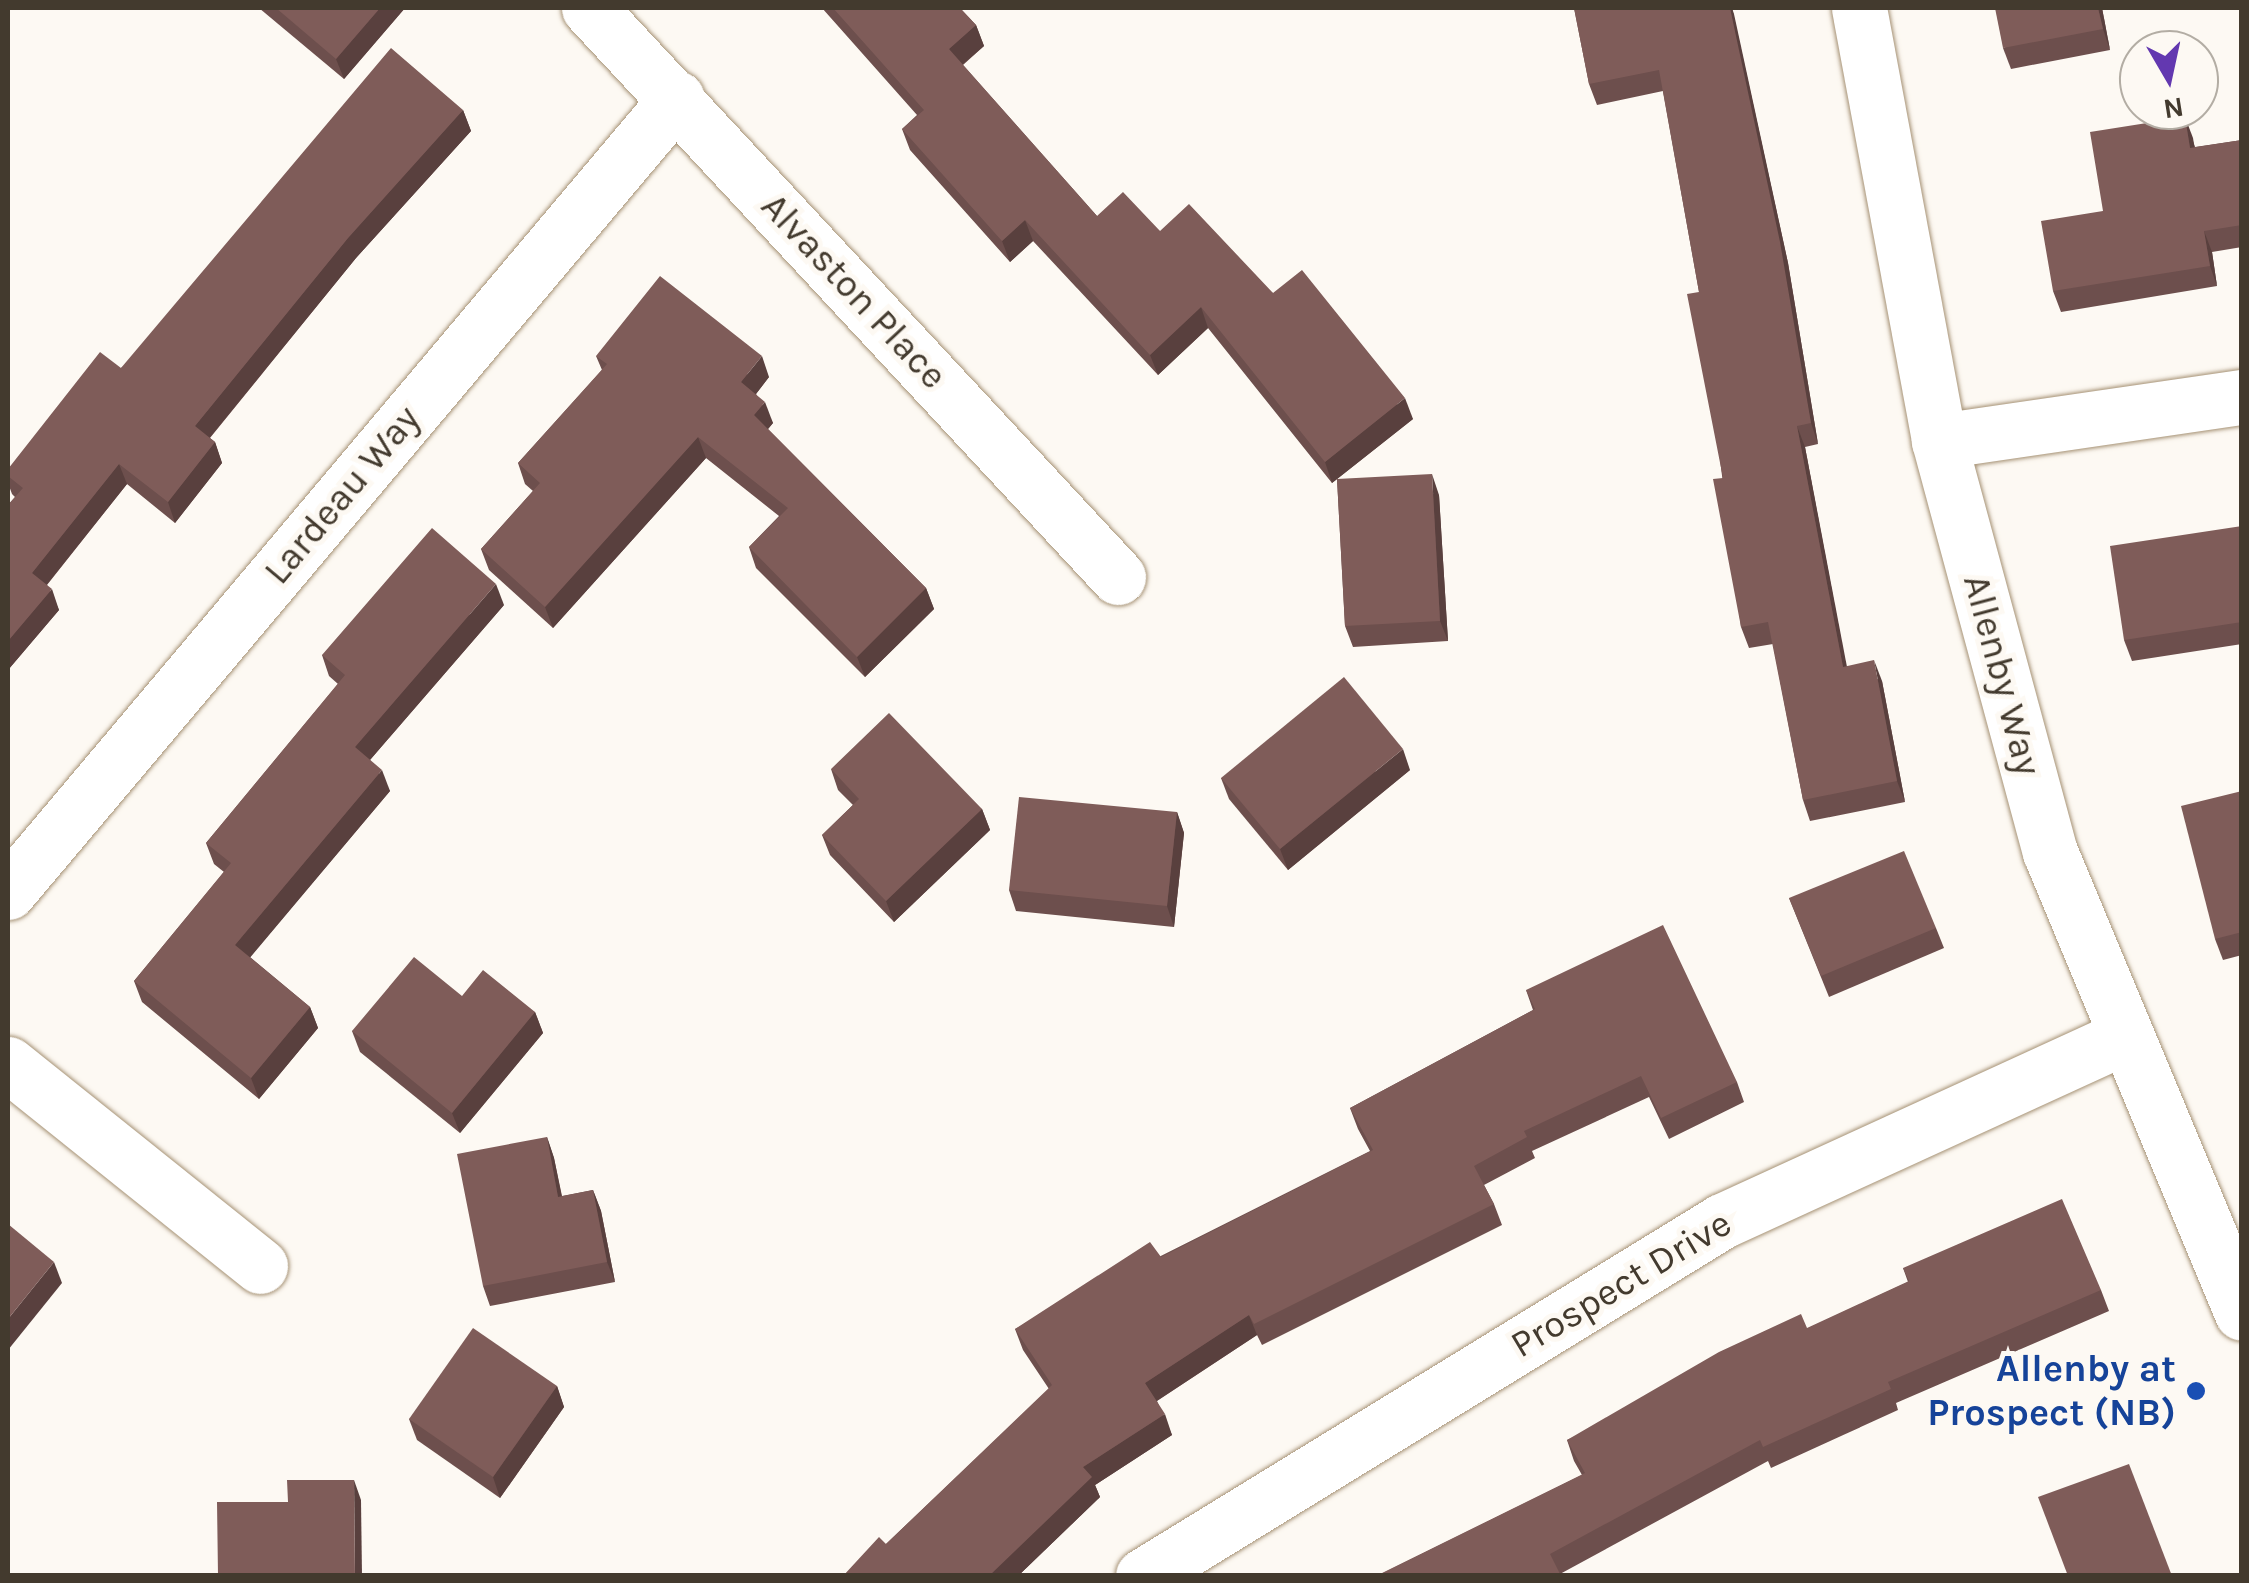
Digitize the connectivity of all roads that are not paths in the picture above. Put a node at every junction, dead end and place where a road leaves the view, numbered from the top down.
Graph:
1 (589, 8) edge
2 (1858, 8) edge
3 (677, 98) junction
4 (2242, 397) edge
5 (1939, 441) junction
6 (1118, 577) dead end
7 (8, 892) edge
8 (2123, 1037) junction
9 (8, 1064) edge
10 (260, 1266) dead end
11 (2242, 1313) edge
12 (1143, 1576) edge

1 - 3 street, Alvaston Place
2 - 5 street, Allenby Way
3 - 6 street, Alvaston Place
3 - 7 street, Lardeau Way
4 - 5 street
5 - 8 street, Allenby Way
8 - 11 street, Allenby Way
8 - 12 street, Prospect Drive
9 - 10 street

